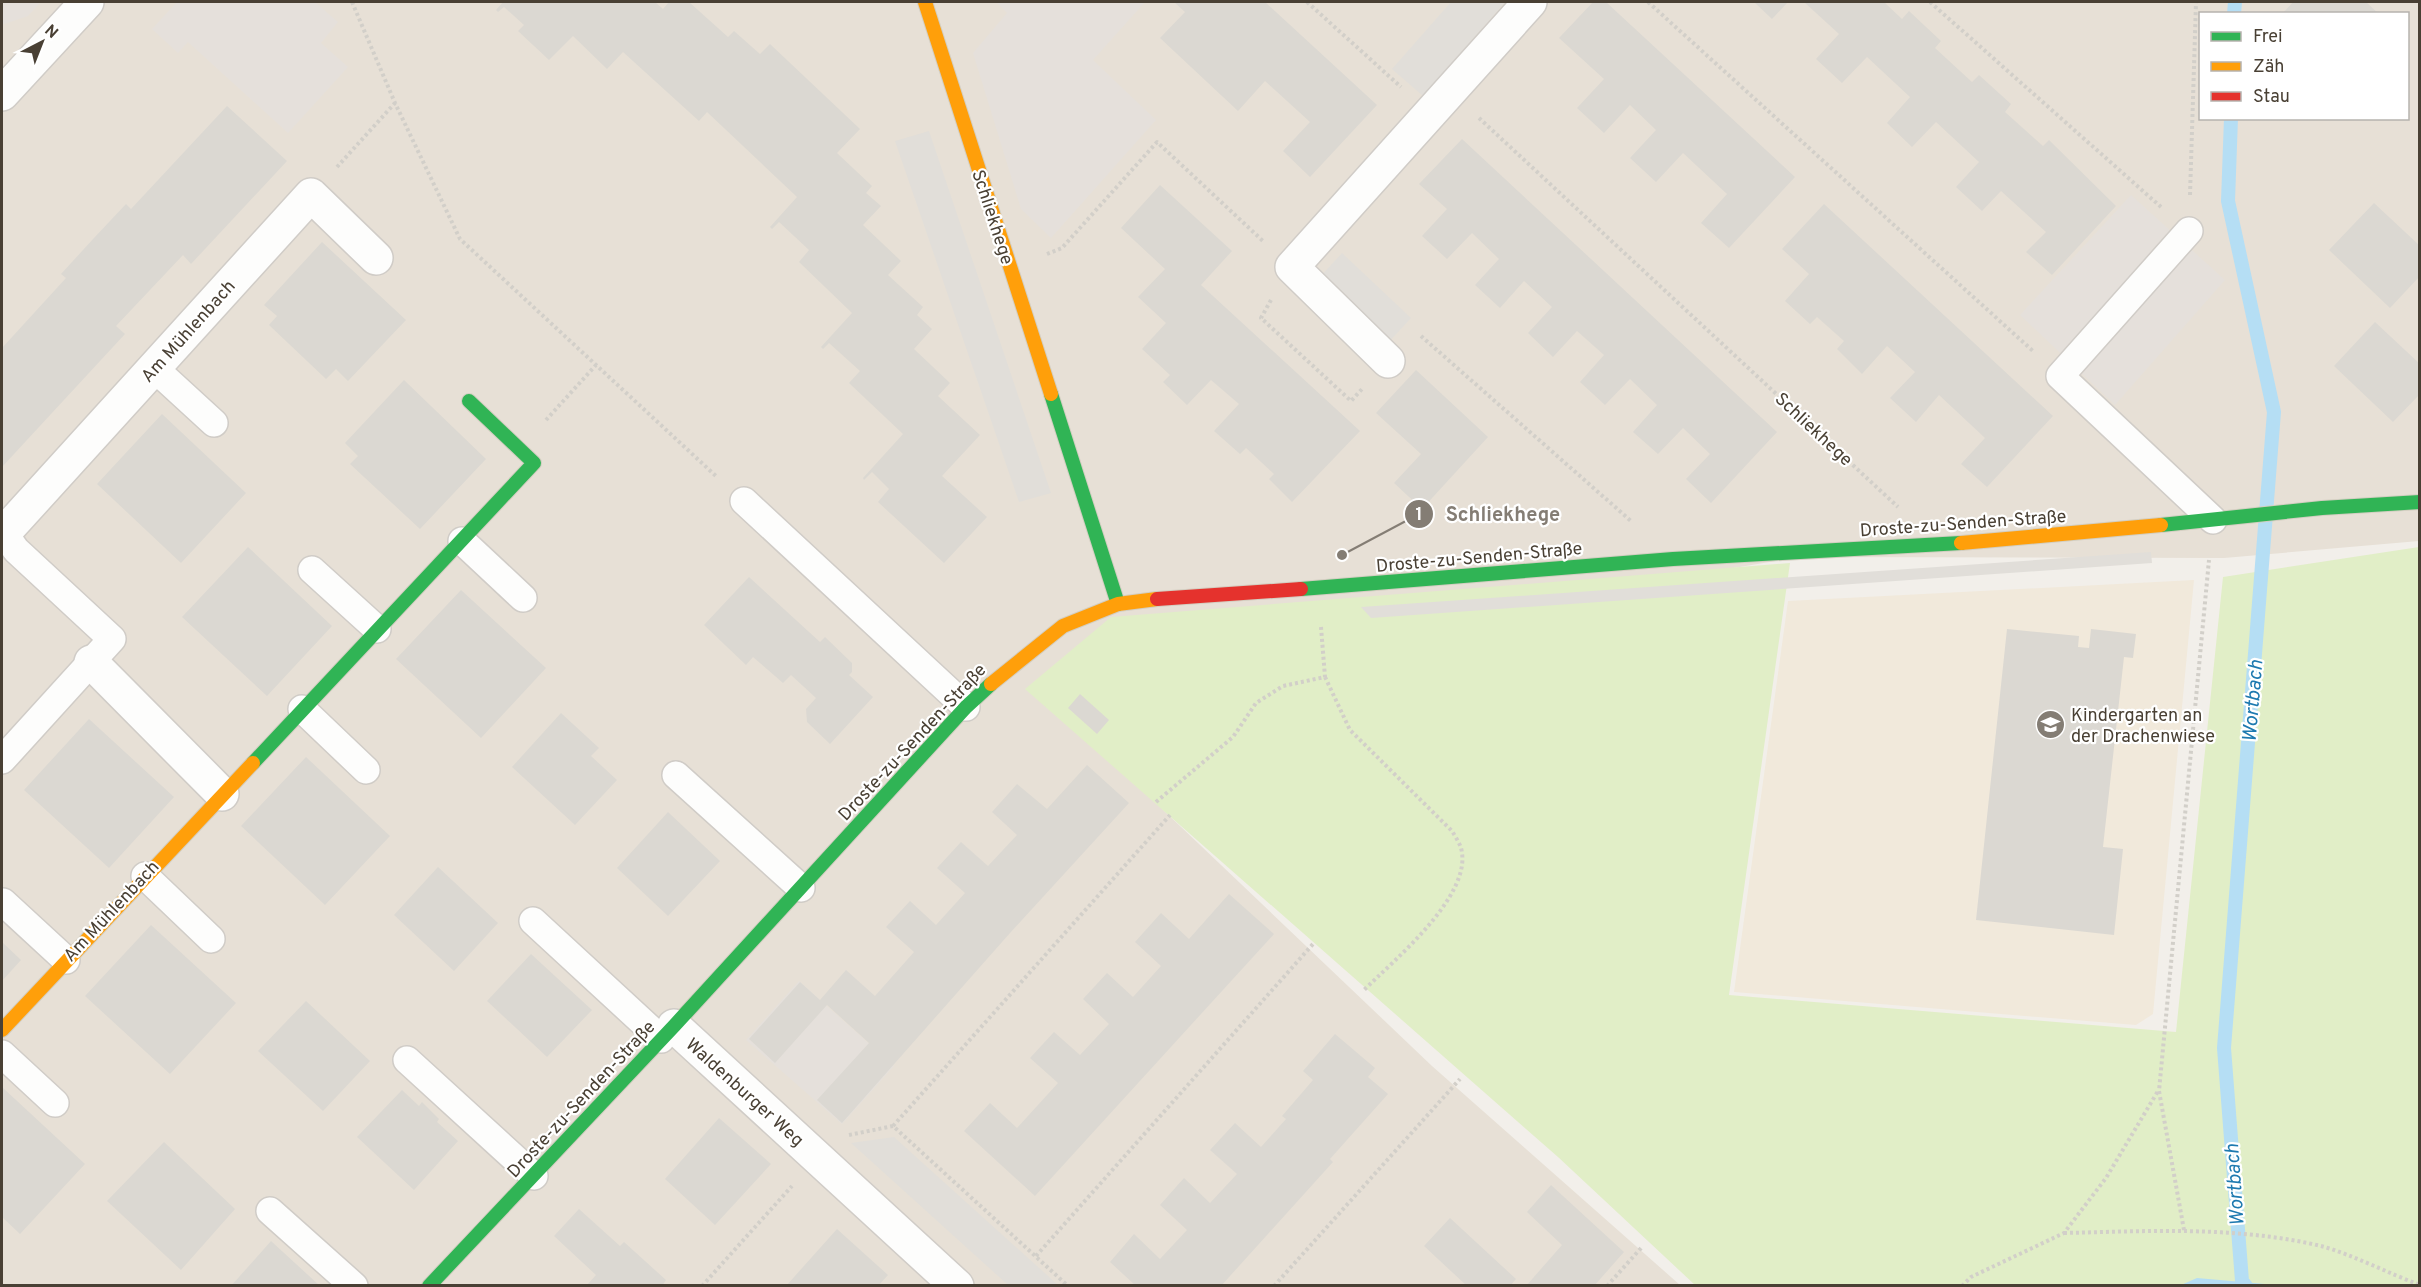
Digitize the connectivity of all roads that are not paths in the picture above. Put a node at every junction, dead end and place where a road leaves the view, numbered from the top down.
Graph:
1 (87, 2) edge
2 (925, 2) edge
3 (1530, 2) edge
4 (6, 81) edge
5 (2188, 231) road end
6 (376, 258) dead end
7 (1388, 361) dead end
8 (154, 368) junction
9 (469, 401) dead end
10 (214, 423) dead end
11 (744, 501) road end
12 (2420, 502) edge
13 (2226, 518) junction
14 (462, 542) junction
15 (6, 545) edge
16 (312, 570) dead end
17 (523, 598) dead end
18 (1119, 604) junction
19 (377, 629) junction
20 (91, 662) junction
21 (966, 707) junction
22 (302, 710) junction
23 (2, 760) edge
24 (366, 770) dead end
25 (676, 775) dead end
26 (222, 794) junction
27 (145, 876) junction
28 (801, 888) junction
29 (3, 902) edge
30 (533, 921) dead end
31 (211, 939) dead end
32 (66, 960) junction
33 (2, 1030) edge
34 (667, 1033) junction
35 (2, 1054) edge
36 (407, 1060) dead end
37 (56, 1103) dead end
38 (534, 1176) junction
39 (270, 1210) dead end
40 (354, 1286) edge
41 (429, 1286) edge
42 (957, 1286) edge

1 - 4 street
2 - 18 street, Schliekhege
3 - 7 street
5 - 13 lane
6 - 8 street, Am Mühlenbach
8 - 10 lane
8 - 15 street, Am Mühlenbach
9 - 14 street, Am Mühlenbach
11 - 21 lane
12 - 13 street, Droste-zu-Senden-Straße
13 - 18 street, Droste-zu-Senden-Straße
14 - 17 lane
14 - 19 street, Am Mühlenbach
15 - 20 lane, Am Mühlenbach
16 - 19 lane
18 - 21 street, Droste-zu-Senden-Straße
19 - 22 street, Am Mühlenbach
20 - 23 lane, Am Mühlenbach
20 - 26 street
21 - 28 street, Droste-zu-Senden-Straße
22 - 24 lane
22 - 26 street, Am Mühlenbach
25 - 28 lane
26 - 27 street, Am Mühlenbach
27 - 31 lane
27 - 32 street, Am Mühlenbach
28 - 34 street, Droste-zu-Senden-Straße
29 - 32 lane
30 - 34 lane
32 - 33 street, Am Mühlenbach
34 - 38 street, Droste-zu-Senden-Straße
34 - 42 street, Waldenburger Weg
35 - 37 lane
36 - 38 lane
38 - 41 street, Droste-zu-Senden-Straße
39 - 40 lane

